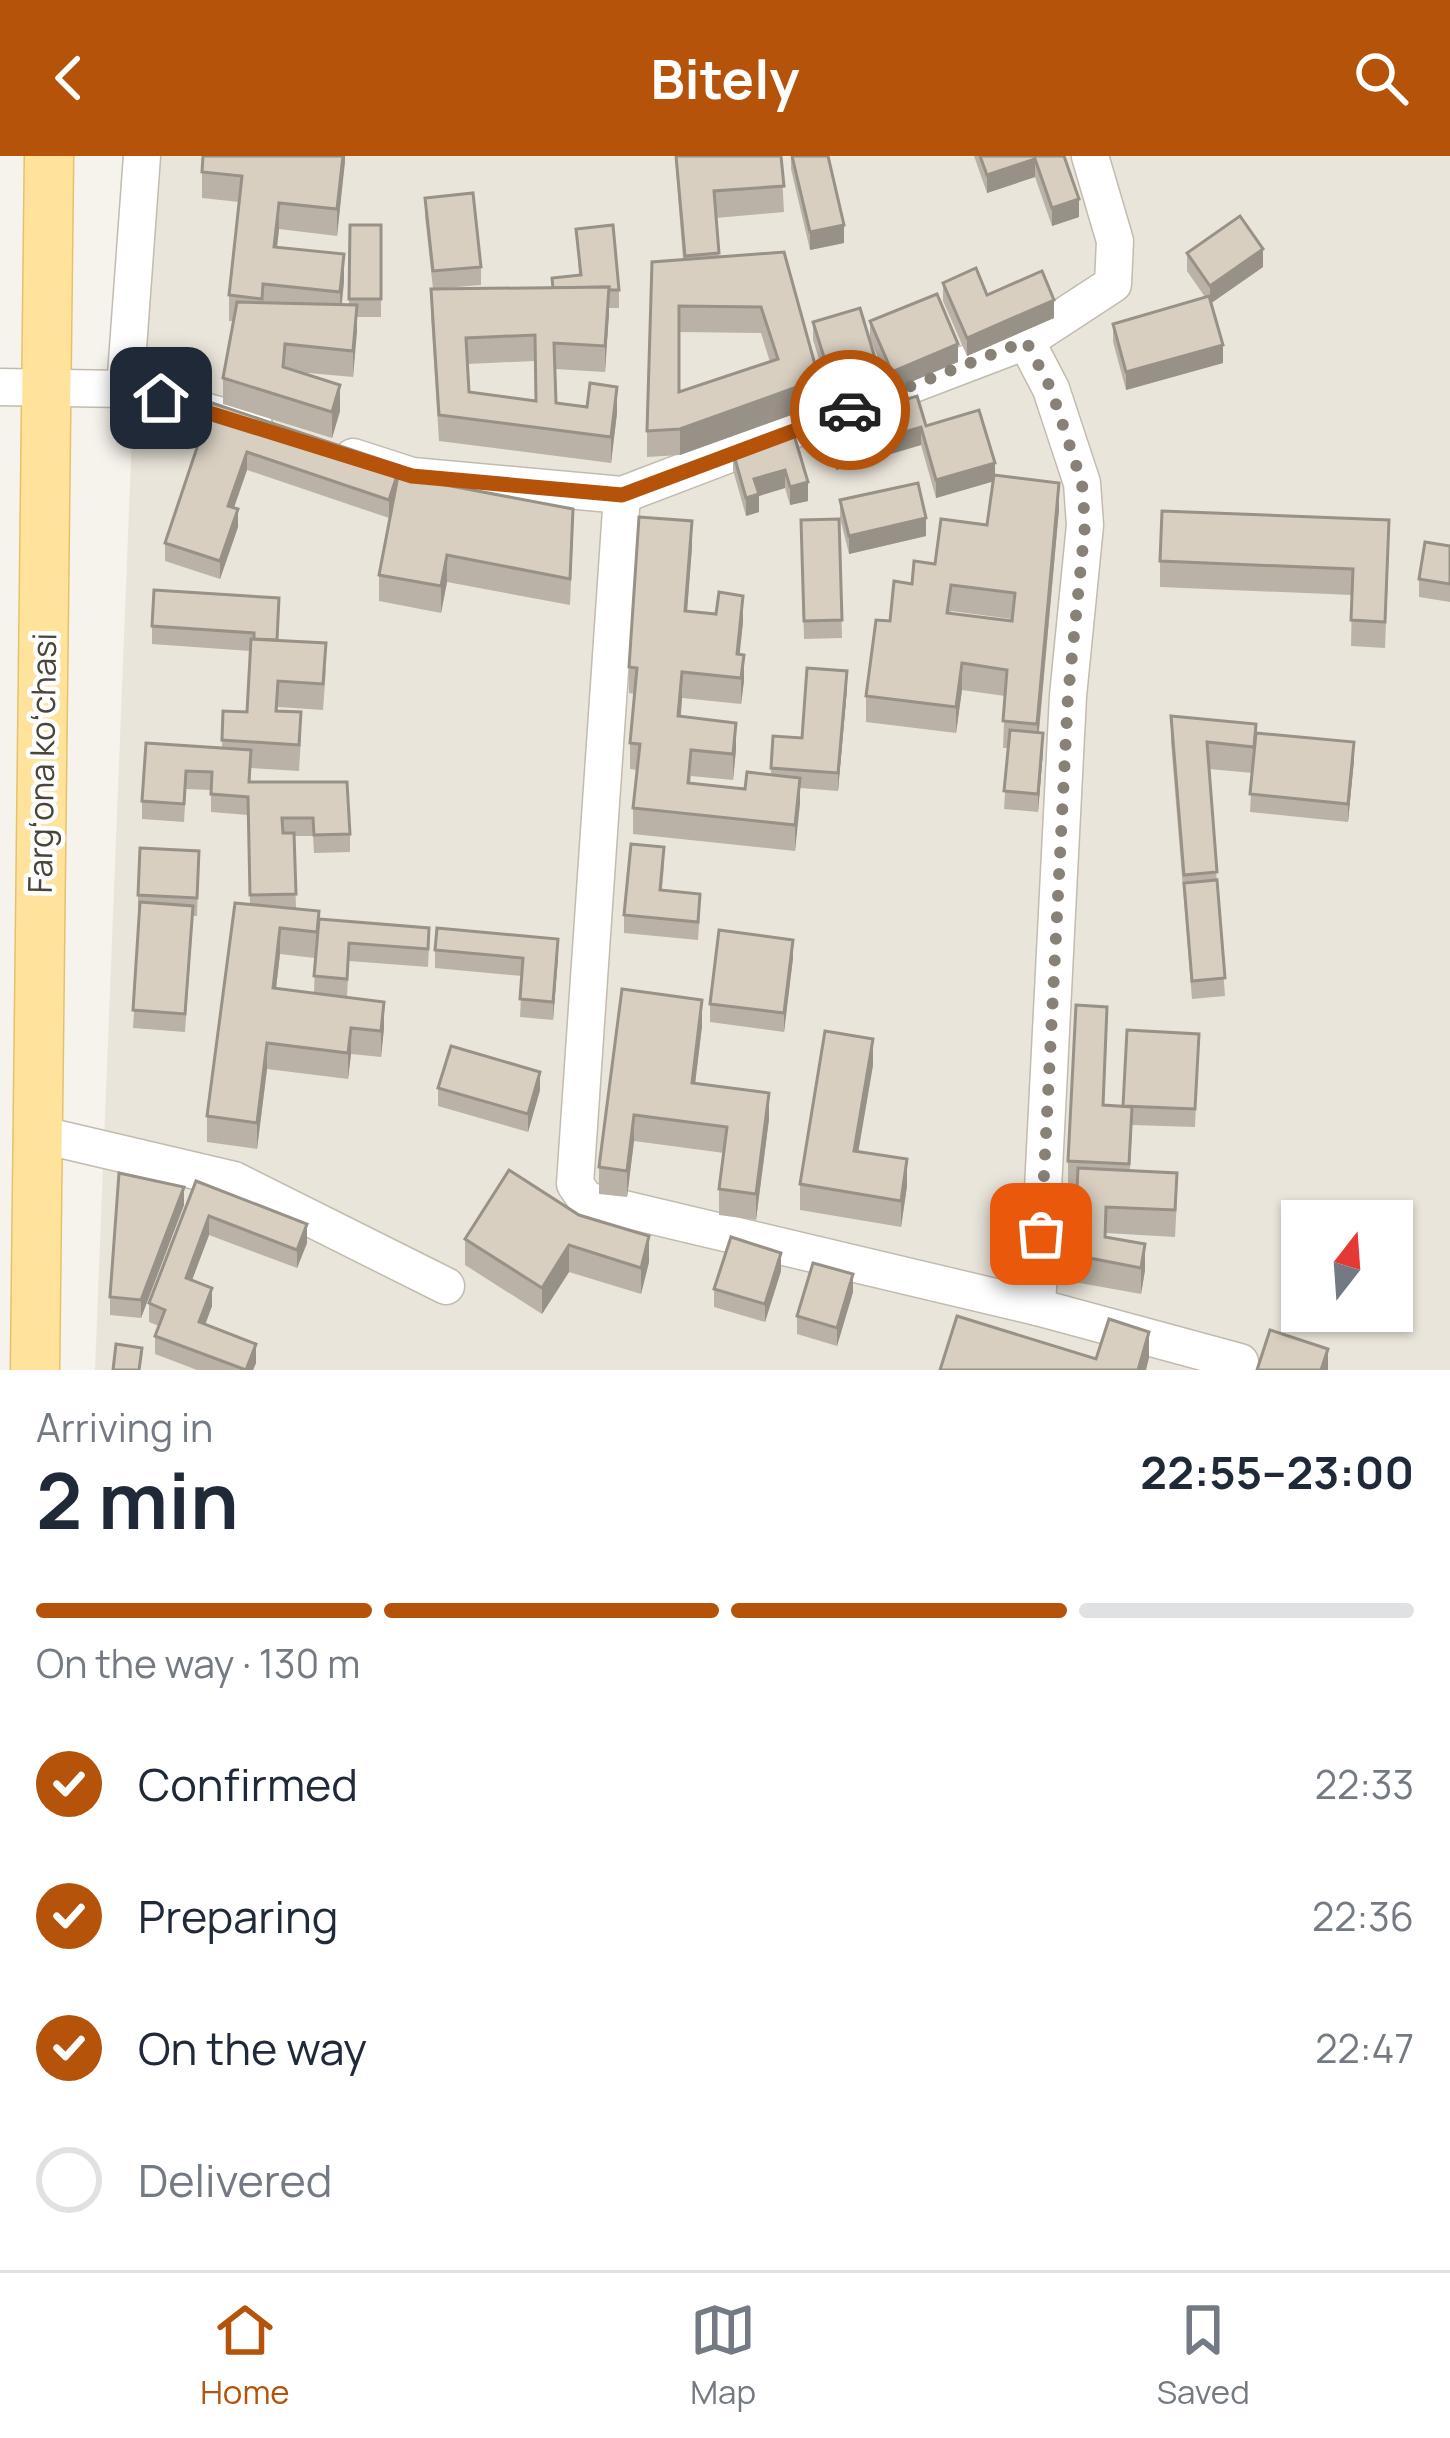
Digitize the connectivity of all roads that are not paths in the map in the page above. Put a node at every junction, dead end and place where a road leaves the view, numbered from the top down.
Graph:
1 (49, 156) edge
2 (142, 156) edge
3 (1090, 156) edge
4 (1026, 341) junction
5 (23, 387) edge
6 (125, 389) junction
7 (622, 495) junction
8 (38, 1134) junction
9 (446, 1286) dead end
10 (1037, 1307) junction
11 (1240, 1362) dead end
12 (35, 1370) edge

1 - 5 main road, Fargʻona koʻchasi
2 - 6 street
3 - 4 street
4 - 7 street
4 - 10 street
5 - 6 street
5 - 8 main road, Fargʻona koʻchasi
6 - 7 street
7 - 10 street
8 - 9 street
8 - 12 main road, Fargʻona koʻchasi
10 - 11 street

